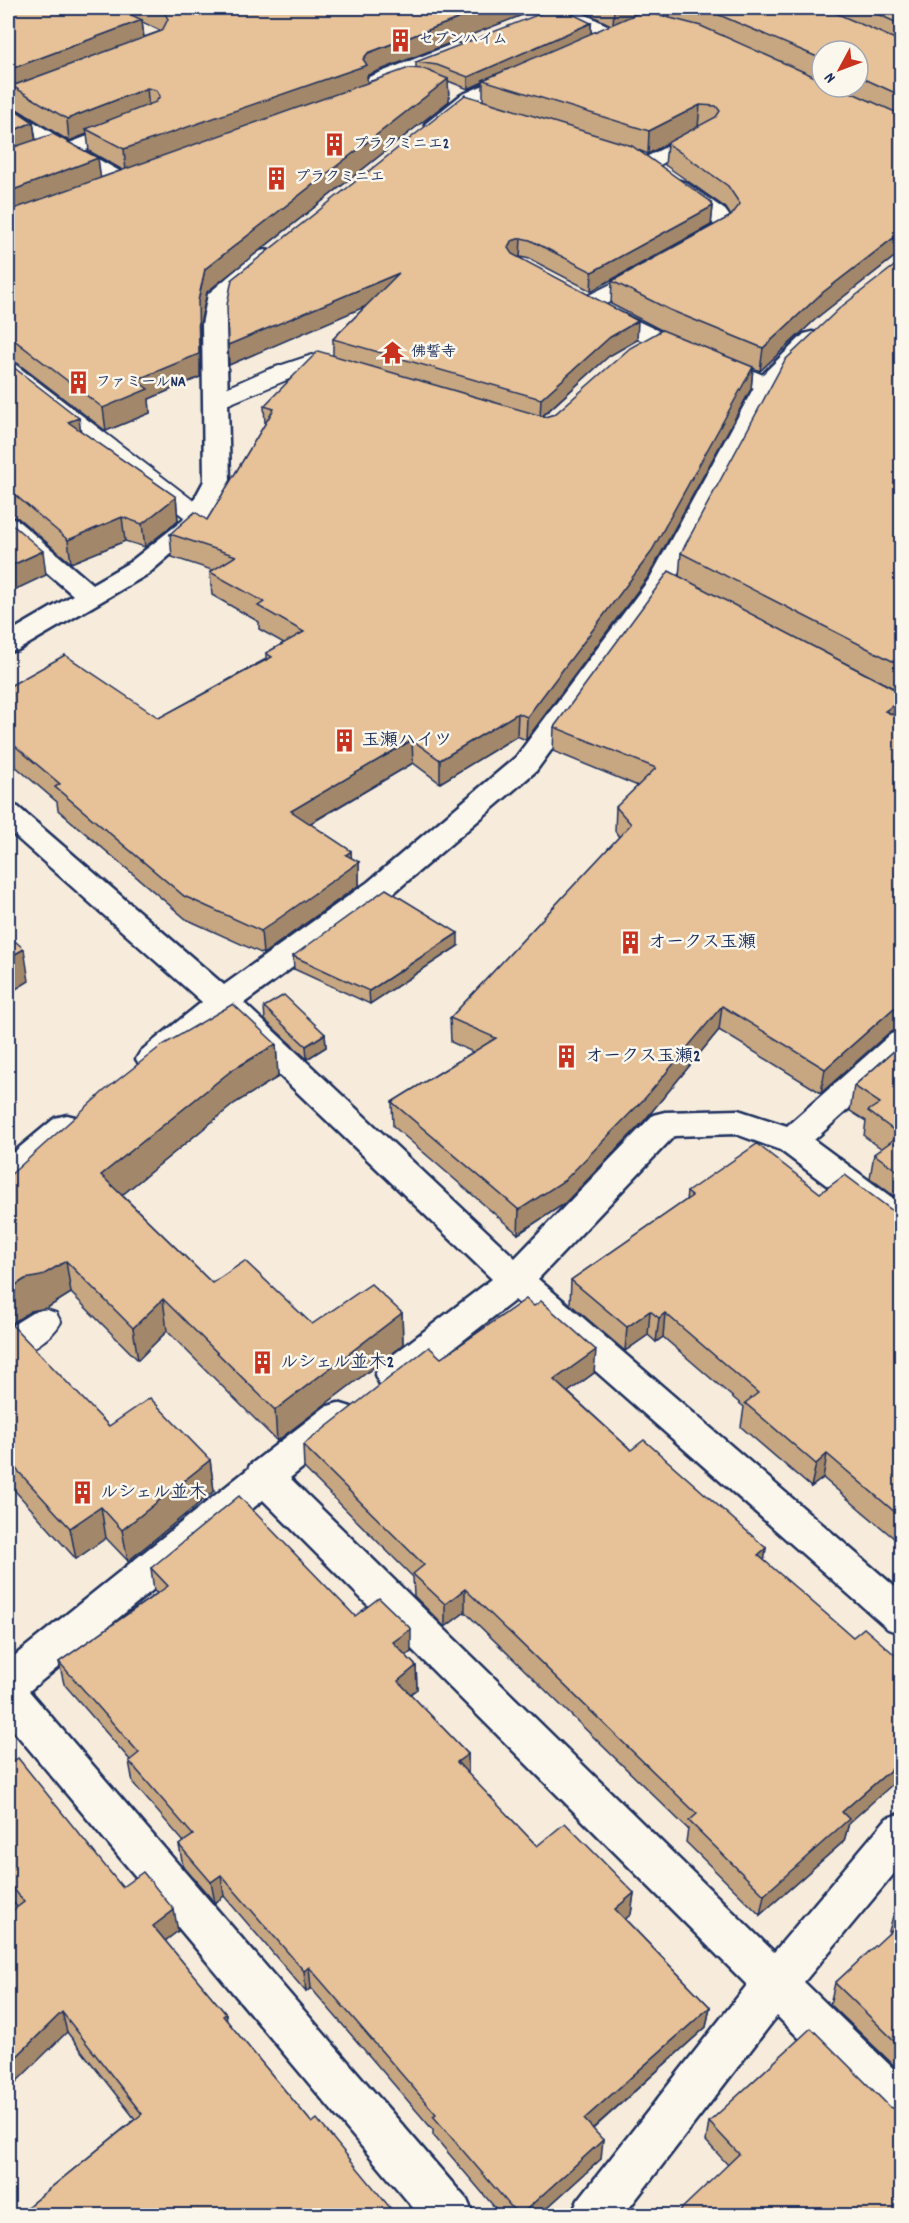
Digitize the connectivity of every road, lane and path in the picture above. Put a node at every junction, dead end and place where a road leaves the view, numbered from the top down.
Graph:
1 (559, 8) edge
2 (682, 8) edge
3 (537, 17) edge
4 (640, 24) junction
5 (674, 33) edge
6 (612, 35) junction
7 (477, 41) edge
8 (581, 49) edge
9 (540, 67) edge
10 (71, 79) edge
11 (369, 88) joint
12 (458, 97) junction
13 (8, 102) edge
14 (8, 114) edge
15 (150, 118) edge
16 (706, 133) edge
17 (416, 139) edge
18 (53, 150) junction
19 (167, 166) edge
20 (124, 182) junction
21 (103, 190) edge
22 (278, 247) edge
23 (570, 290) edge
24 (589, 304) junction
25 (829, 323) edge
26 (8, 370) edge
27 (368, 378) edge
28 (767, 386) junction
29 (216, 401) junction
30 (198, 516) junction
31 (8, 526) edge
32 (90, 596) junction
33 (8, 644) edge
34 (8, 814) edge
35 (223, 1002) junction
36 (902, 1042) edge
37 (133, 1074) edge
38 (88, 1110) edge
39 (792, 1141) junction
40 (8, 1175) edge
41 (902, 1224) edge
42 (516, 1280) junction
43 (44, 1322) dead end
44 (8, 1345) edge
45 (263, 1476) junction
46 (902, 1617) edge
47 (8, 1684) edge
48 (8, 1695) edge
49 (902, 1832) edge
50 (776, 1983) junction
51 (902, 2109) edge
52 (450, 2216) edge
53 (594, 2216) edge

1 - 3 lane
1 - 6 street
2 - 4 street
4 - 5 street
4 - 6 street
6 - 8 street
7 - 11 lane
9 - 12 street
10 - 13 lane
11 - 12 street
12 - 17 street
14 - 18 street
15 - 18 lane
16 - 24 lane
18 - 20 street
19 - 20 street
20 - 21 street
22 - 29 street
23 - 24 lane
24 - 28 lane
25 - 28 street
26 - 30 lane
27 - 29 lane
28 - 35 street
29 - 30 street
30 - 32 street
31 - 32 street
32 - 33 street
34 - 35 street
35 - 37 street
35 - 42 street
36 - 39 street
38 - 40 street
39 - 41 street
39 - 42 street
42 - 45 street
42 - 46 street
43 - 44 lane
45 - 47 street
45 - 50 street
48 - 52 street
49 - 50 street
50 - 51 street
50 - 53 street

